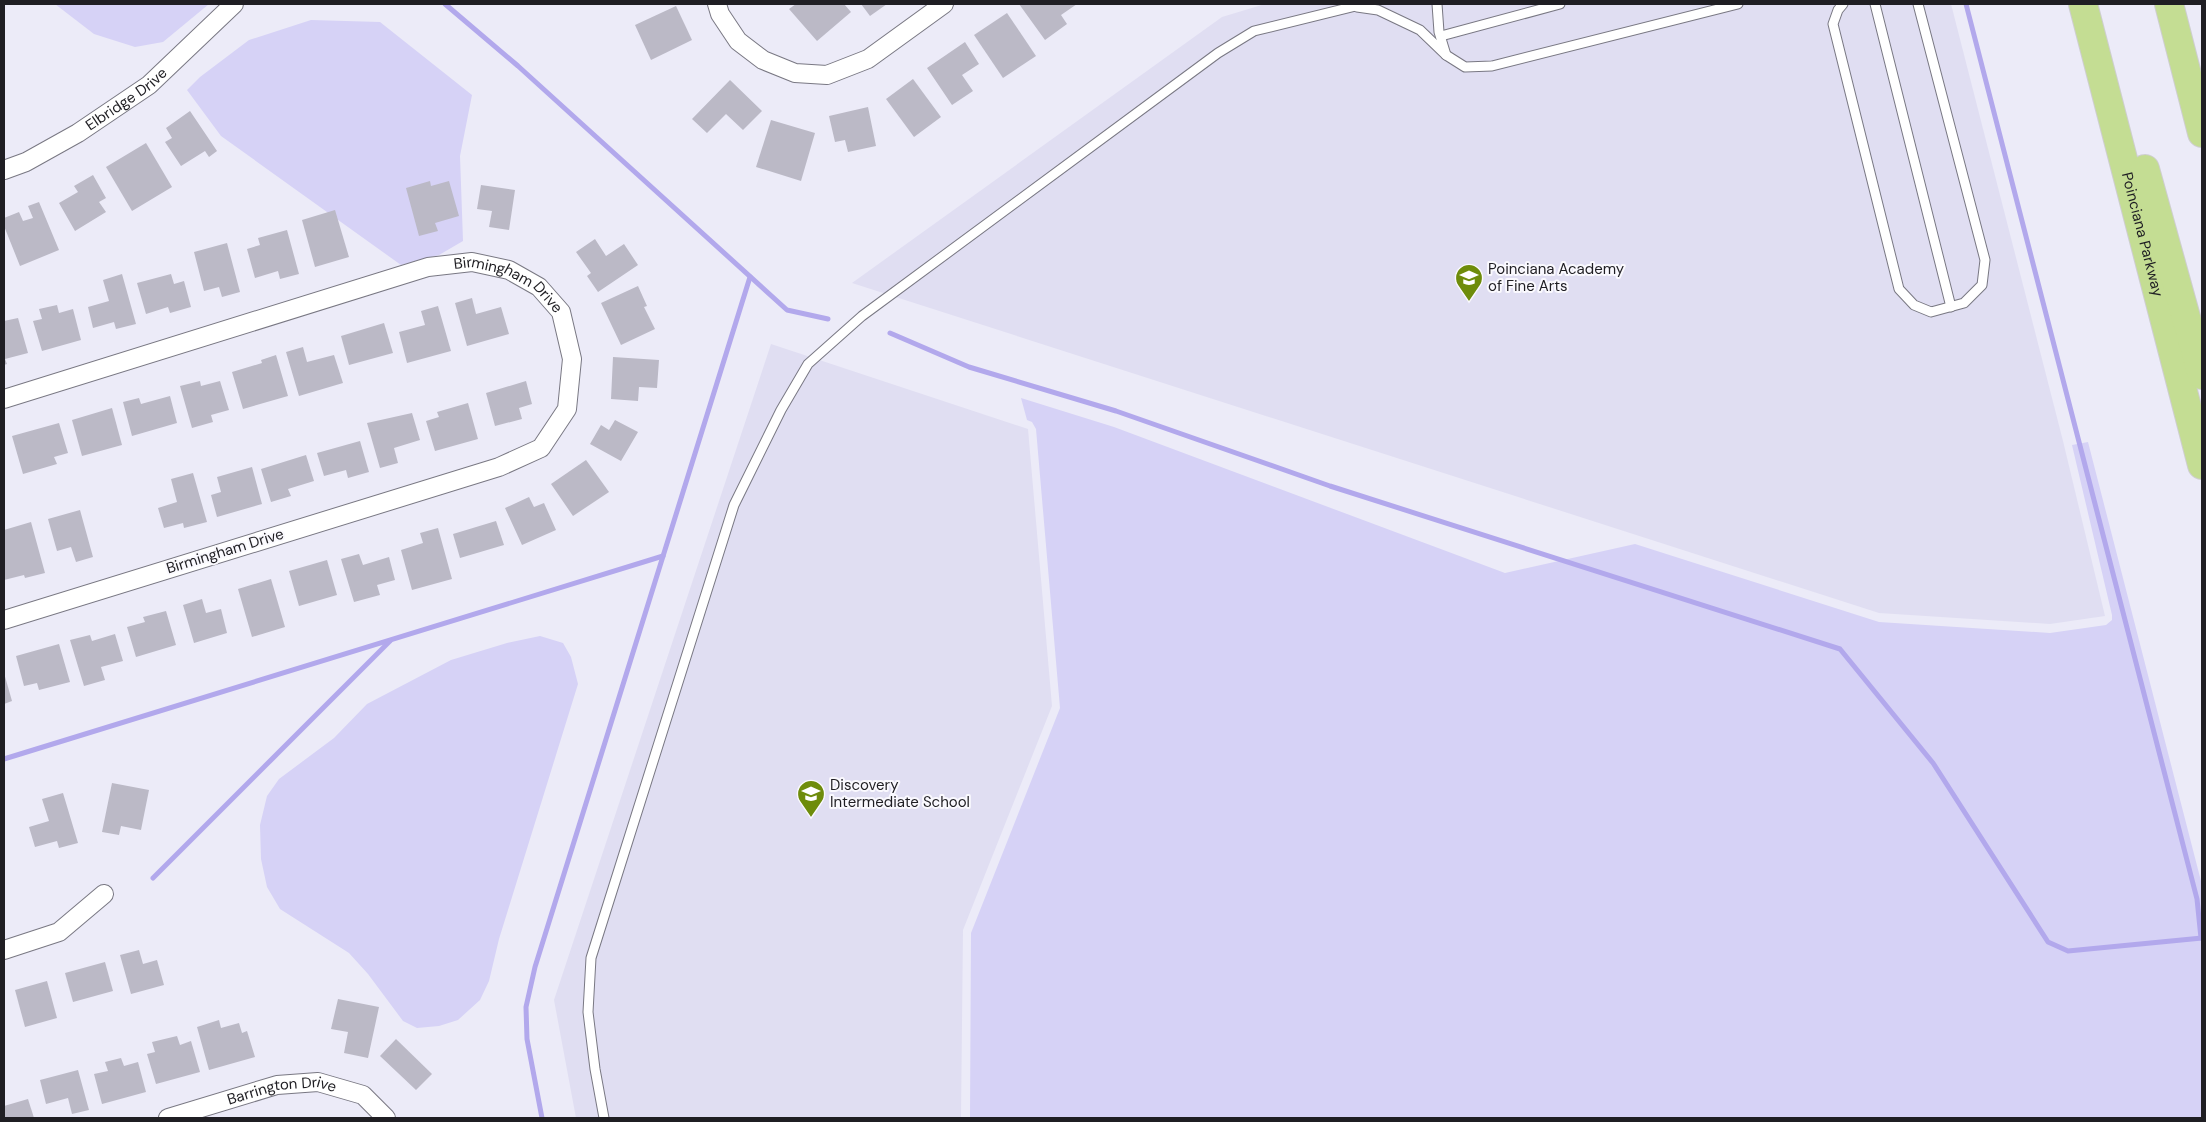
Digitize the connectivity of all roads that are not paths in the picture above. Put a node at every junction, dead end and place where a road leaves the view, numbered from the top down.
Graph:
1 (234, 4) edge
2 (717, 4) edge
3 (944, 4) edge
4 (1364, 4) edge
5 (1437, 4) edge
6 (1560, 4) edge
7 (1738, 4) edge
8 (1843, 4) edge
9 (1875, 4) edge
10 (1918, 4) edge
11 (2083, 4) edge
12 (2100, 4) edge
13 (2169, 4) edge
14 (1354, 7) junction
15 (1441, 36) junction
16 (1446, 55) junction
17 (2202, 133) edge
18 (4, 170) edge
19 (1951, 307) junction
20 (2202, 375) edge
21 (4, 399) edge
22 (2202, 465) edge
23 (4, 620) edge
24 (104, 894) dead end
25 (4, 950) edge
26 (168, 1118) edge
27 (386, 1118) edge
28 (604, 1118) edge

1 - 18 street, Elbridge Drive
2 - 3 street
4 - 14 lane
5 - 15 lane
6 - 15 lane
7 - 16 lane
8 - 19 lane
9 - 19 lane
10 - 19 lane
11 - 22 highway, Poinciana Parkway
12 - 20 highway, Poinciana Parkway
13 - 17 highway
14 - 16 lane
14 - 28 lane
15 - 16 lane
21 - 23 street, Birmingham Drive
24 - 25 street
26 - 27 street, Barrington Drive

